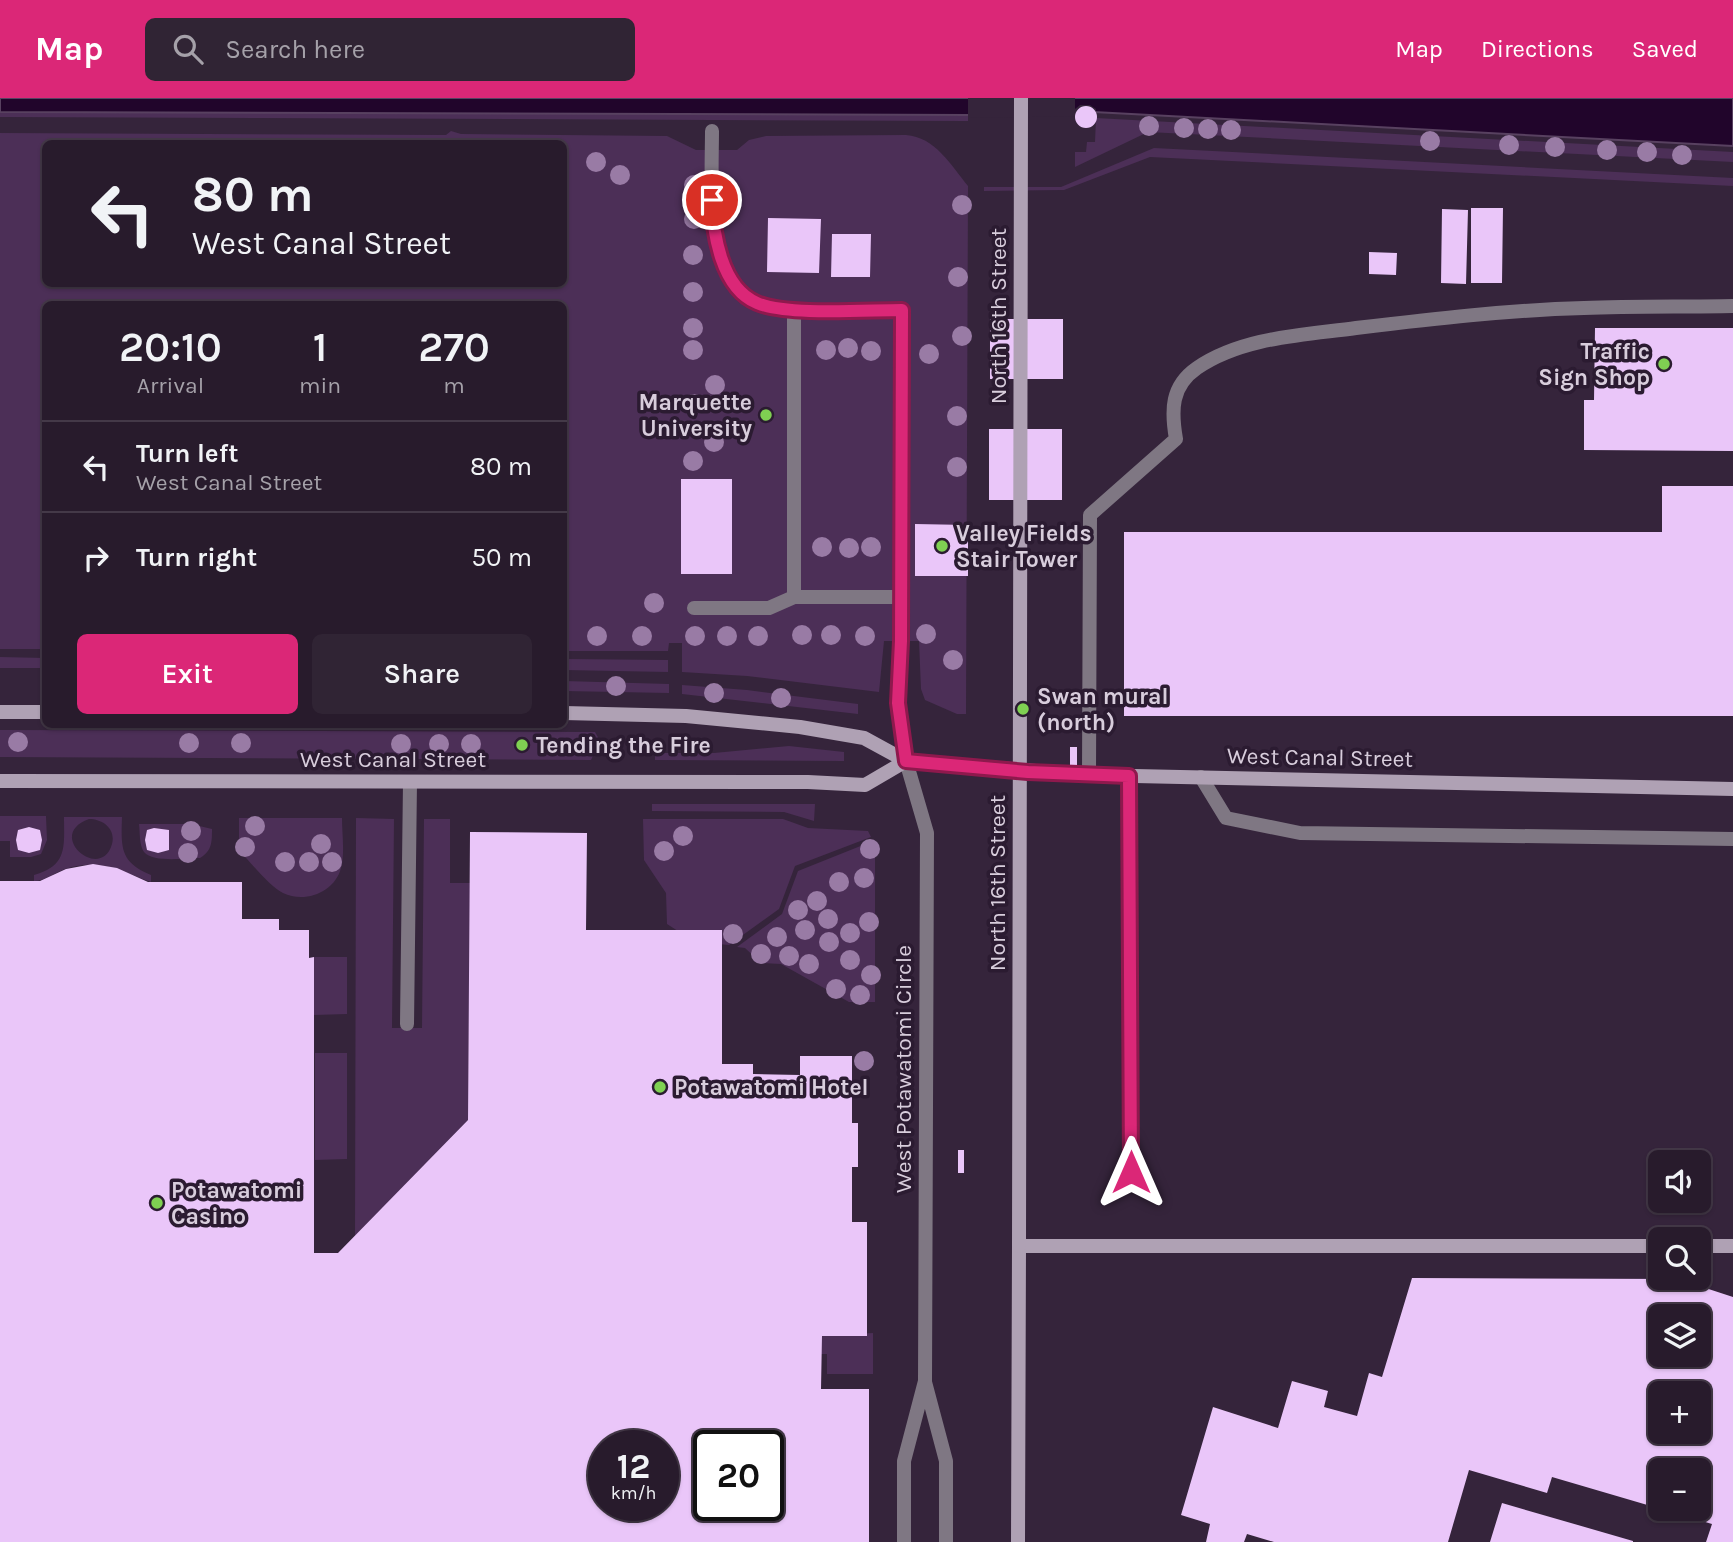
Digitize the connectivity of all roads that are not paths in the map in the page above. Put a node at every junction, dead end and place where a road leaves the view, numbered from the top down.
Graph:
1 (1021, 98) edge
2 (712, 131) dead end
3 (1733, 306) edge
4 (794, 310) junction
5 (794, 597) junction
6 (901, 597) junction
7 (694, 608) dead end
8 (0, 712) edge
9 (42, 712) edge
10 (567, 713) edge
11 (906, 761) junction
12 (1089, 775) junction
13 (1129, 776) junction
14 (1201, 777) junction
15 (0, 781) edge
16 (410, 782) junction
17 (1733, 789) edge
18 (1733, 839) edge
19 (407, 1024) dead end
20 (1131, 1172) dead end
21 (1018, 1246) junction
22 (1648, 1246) edge
23 (1711, 1246) edge
24 (1733, 1246) edge
25 (925, 1381) junction
26 (904, 1542) edge
27 (946, 1542) edge
28 (1018, 1542) edge

1 - 21 street, North 16th Street, bridge
2 - 4 street
3 - 12 street
4 - 5 street
4 - 6 street, West Potawatomi Circle
5 - 6 street
5 - 7 street
6 - 11 street, West Potawatomi Circle
8 - 9 street
10 - 11 street, West Canal Street
11 - 12 street, West Canal Street
11 - 16 street, West Canal Street
11 - 25 street, West Potawatomi Circle
12 - 13 street, West Canal Street
13 - 14 street, West Canal Street
13 - 20 street
14 - 17 street, West Canal Street
14 - 18 street
15 - 16 street, West Canal Street
16 - 19 street
21 - 22 street
21 - 28 street, North 16th Street
23 - 24 street
25 - 26 street, West Potawatomi Circle
25 - 27 street, West Potawatomi Circle

